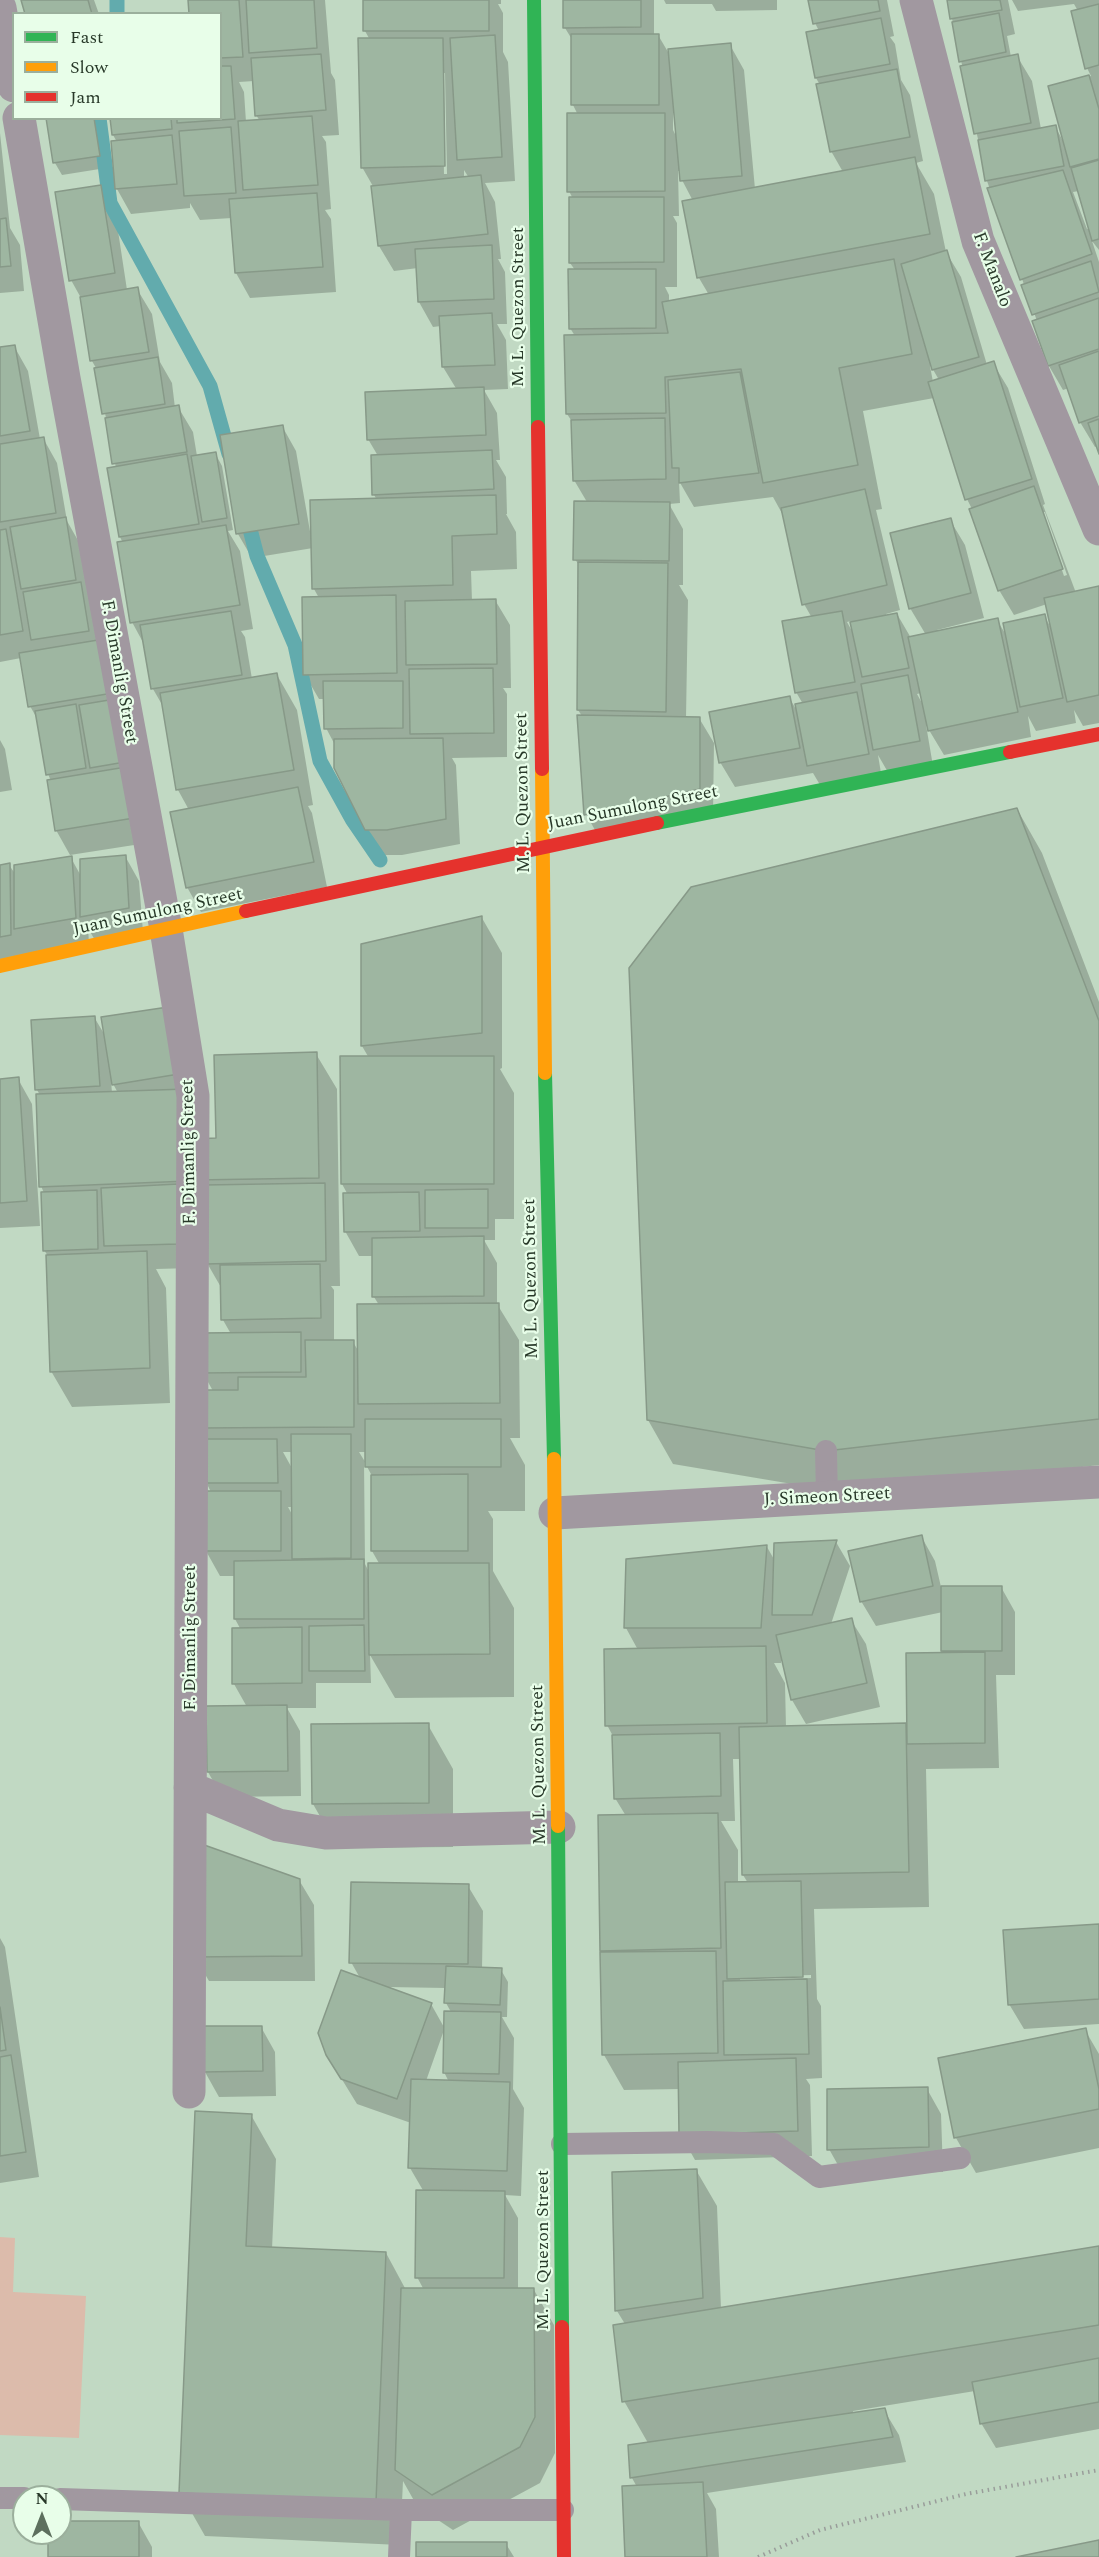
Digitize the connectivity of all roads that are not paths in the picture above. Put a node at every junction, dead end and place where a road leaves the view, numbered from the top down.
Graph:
1 (534, 0) edge
2 (916, 0) edge
3 (0, 8) edge
4 (12, 75) edge
5 (19, 120) edge
6 (1099, 529) edge
7 (1099, 734) edge
8 (542, 846) junction
9 (166, 929) junction
10 (0, 966) edge
11 (826, 1451) dead end
12 (1099, 1482) edge
13 (826, 1498) junction
14 (555, 1513) junction
15 (190, 1788) junction
16 (559, 1827) junction
17 (189, 2092) dead end
18 (562, 2144) junction
19 (960, 2158) dead end
20 (72, 2499) edge
21 (401, 2510) junction
22 (563, 2510) junction
23 (399, 2557) edge
24 (564, 2557) edge

1 - 8 main road, M. L. Quezon Street
2 - 6 street, F. Manalo
3 - 4 street
5 - 9 street, F. Dimanlig Street
7 - 8 main road, Juan Sumulong Street
8 - 9 main road, Juan Sumulong Street
8 - 14 main road, M. L. Quezon Street
9 - 10 main road, Juan Sumulong Street
9 - 15 street, F. Dimanlig Street
11 - 13 lane
12 - 13 street, J. Simeon Street
13 - 14 street, J. Simeon Street
14 - 16 main road, M. L. Quezon Street
15 - 16 street
15 - 17 street, F. Dimanlig Street
16 - 18 main road, M. L. Quezon Street
18 - 19 lane
18 - 22 main road, M. L. Quezon Street
20 - 21 lane
21 - 22 lane
21 - 23 lane
22 - 24 main road, M. L. Quezon Street

